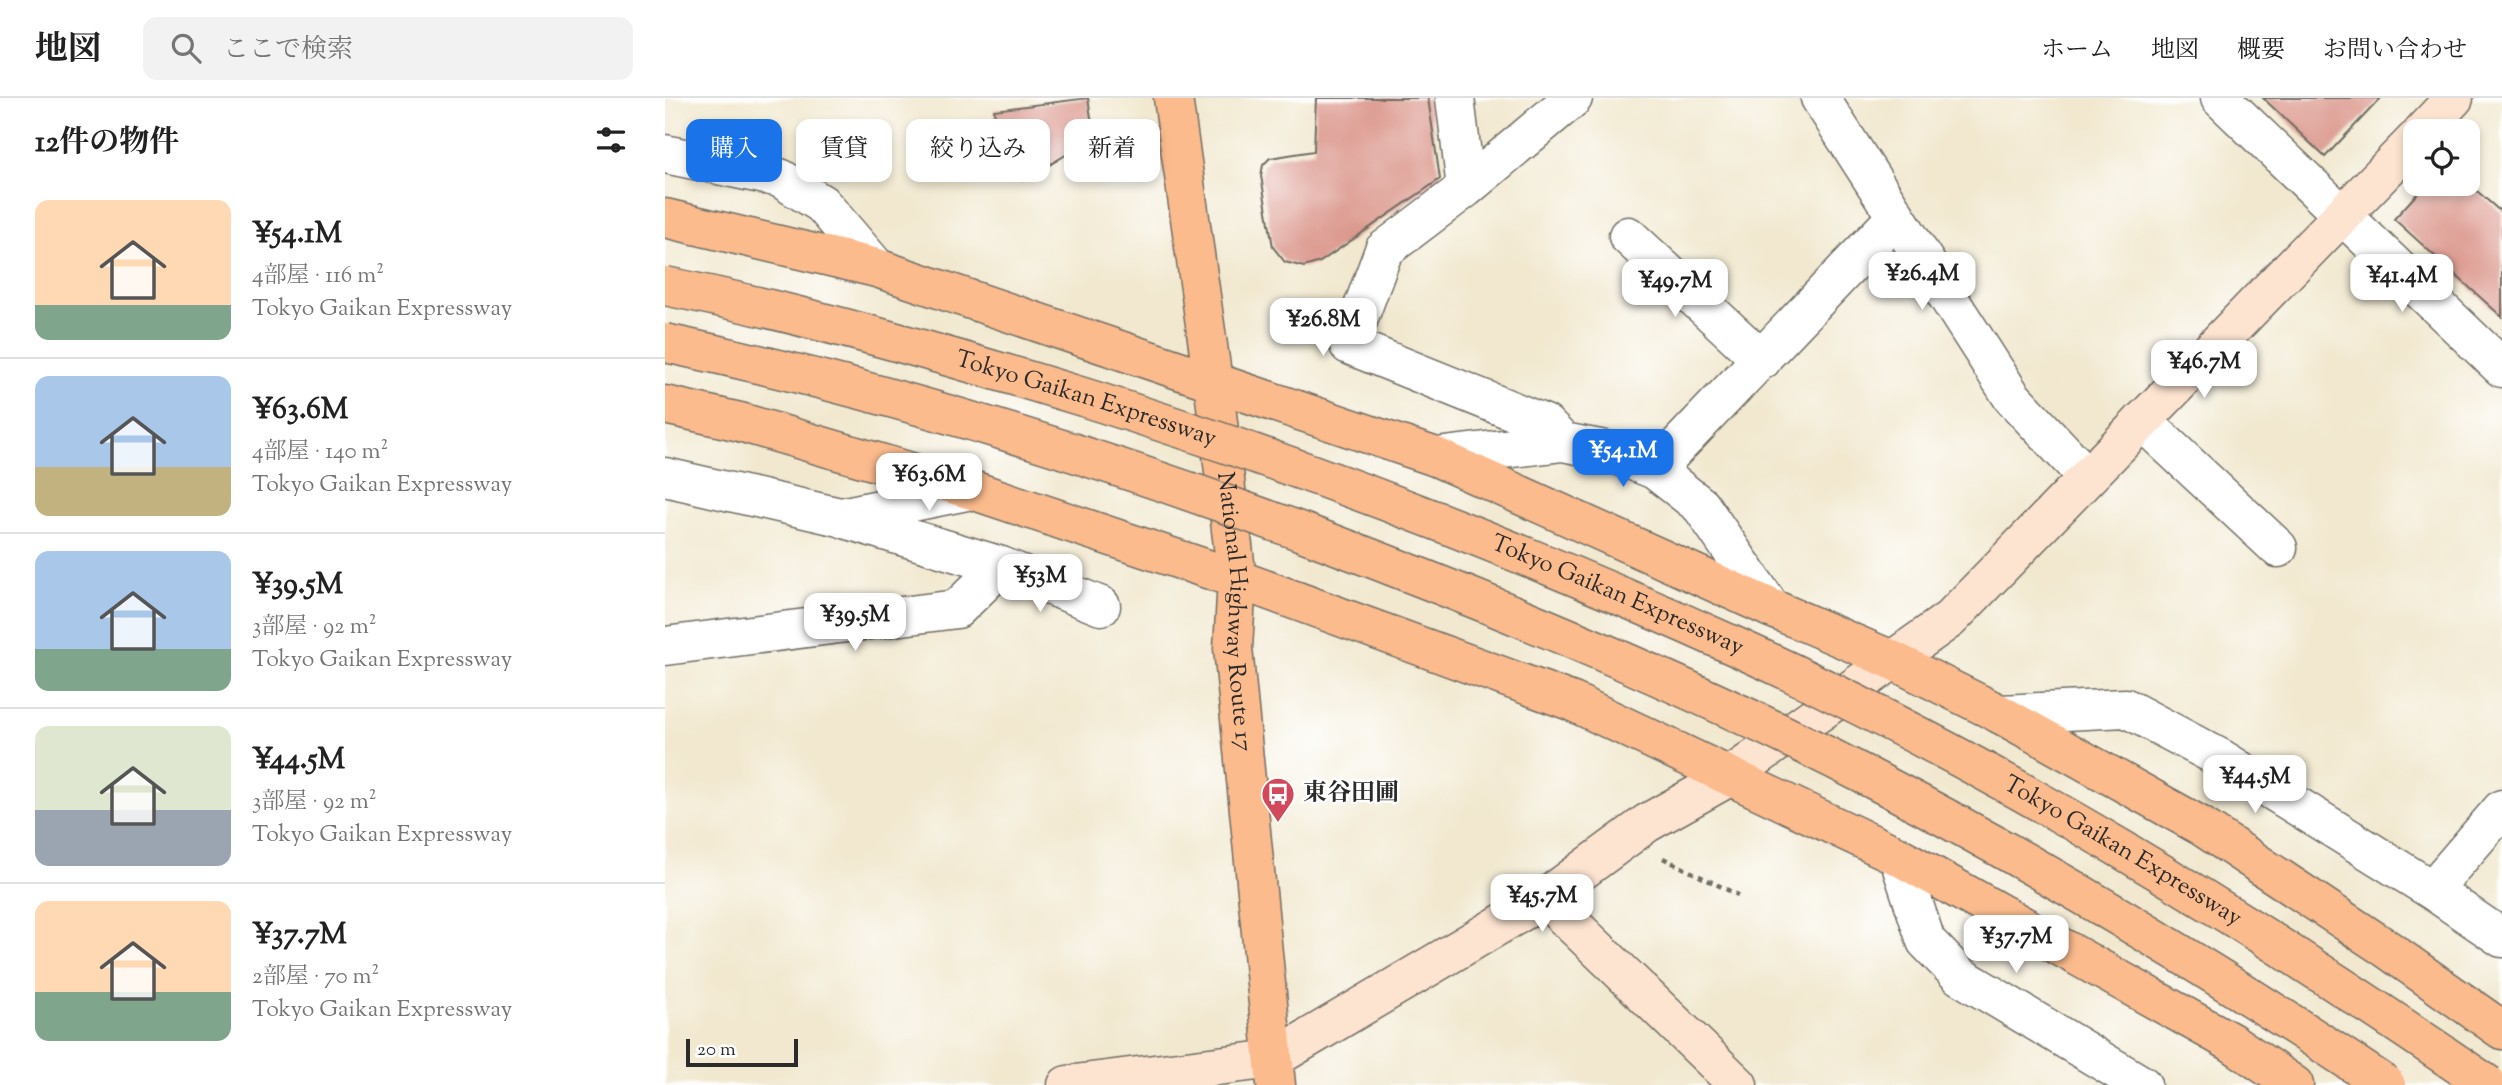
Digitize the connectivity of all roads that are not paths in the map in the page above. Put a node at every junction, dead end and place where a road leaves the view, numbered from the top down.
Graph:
1 (1173, 98) edge
2 (1455, 98) edge
3 (1573, 98) edge
4 (1820, 98) edge
5 (2220, 98) edge
6 (2454, 98) edge
7 (2434, 119) edge
8 (2403, 153) edge
9 (665, 154) edge
10 (1466, 188) junction
11 (1896, 216) junction
12 (2343, 217) junction
13 (665, 218) edge
14 (1628, 236) dead end
15 (877, 268) junction
16 (665, 286) edge
17 (665, 343) edge
18 (1762, 359) junction
19 (2502, 368) edge
20 (1213, 381) junction
21 (665, 405) edge
22 (2142, 421) junction
23 (1563, 442) junction
24 (1436, 457) junction
25 (1655, 470) junction
26 (665, 477) edge
27 (2087, 477) junction
28 (972, 490) junction
29 (840, 517) junction
30 (2278, 548) dead end
31 (1001, 566) junction
32 (1237, 579) junction
33 (1101, 606) dead end
34 (1770, 608) junction
35 (665, 646) edge
36 (1890, 659) junction
37 (2000, 714) junction
38 (1729, 777) junction
39 (2502, 809) edge
40 (1898, 856) junction
41 (2432, 890) junction
42 (1545, 898) junction
43 (2502, 938) edge
44 (2502, 1030) edge
45 (1275, 1072) edge
46 (1067, 1085) edge
47 (1738, 1085) edge
48 (2142, 1085) edge
49 (2294, 1085) edge
50 (2386, 1085) edge
51 (2488, 1085) edge

1 - 20 highway, National Highway Route 17
2 - 10 street
3 - 10 street
4 - 11 street
5 - 12 street
6 - 7 street
8 - 12 street
9 - 15 street
10 - 23 street
11 - 18 street
11 - 27 street
12 - 19 street
12 - 22 street
13 - 15 highway
14 - 18 street
15 - 20 highway
16 - 51 highway, Tokyo Gaikan Expressway, bridge
17 - 50 highway, bridge
18 - 25 street
20 - 24 highway
20 - 32 highway, National Highway Route 17
21 - 28 highway
22 - 27 street
22 - 30 street
23 - 24 street
23 - 25 street
24 - 34 highway
25 - 34 street
26 - 29 street
27 - 36 street
28 - 29 street
28 - 32 highway
29 - 31 street
31 - 33 street
31 - 35 street
32 - 38 highway
32 - 45 highway, National Highway Route 17
34 - 36 highway
36 - 37 highway
36 - 38 street
37 - 41 street
37 - 44 highway
38 - 40 highway
38 - 42 street
39 - 41 street
40 - 48 street
40 - 49 highway
41 - 43 street
42 - 45 street
42 - 47 street
45 - 46 street

